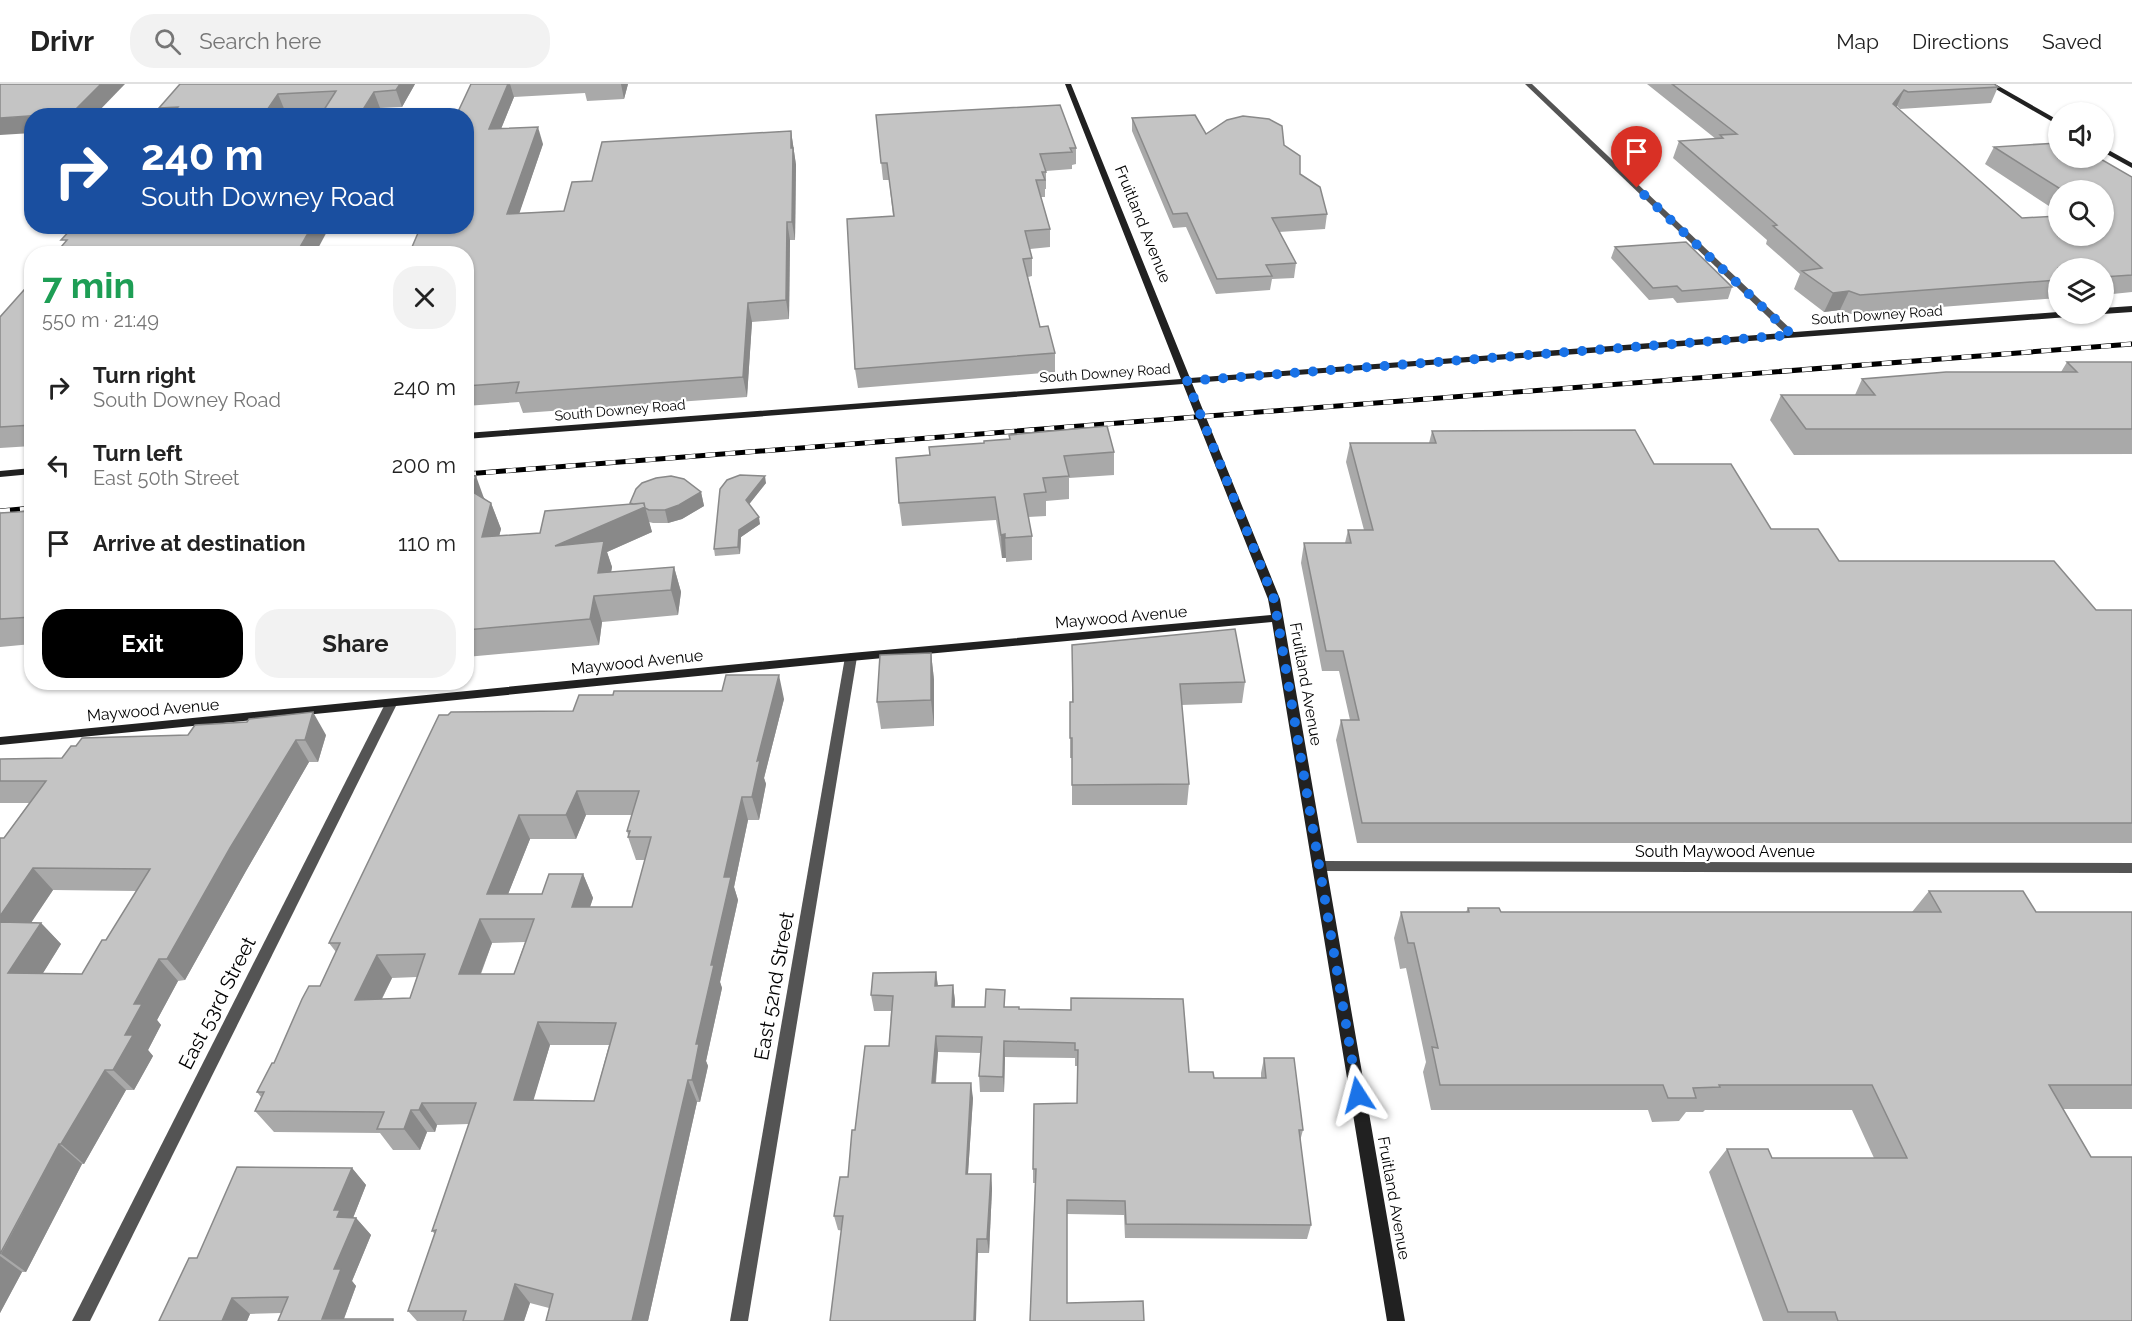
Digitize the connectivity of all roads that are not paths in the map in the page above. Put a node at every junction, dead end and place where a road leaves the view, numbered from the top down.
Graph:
1 (1068, 84) edge
2 (1528, 84) edge
3 (1990, 84) edge
4 (2048, 117) edge
5 (2114, 156) edge
6 (2132, 166) edge
7 (2132, 309) edge
8 (2114, 310) edge
9 (2048, 316) edge
10 (1792, 335) junction
11 (1187, 381) junction
12 (474, 435) edge
13 (24, 472) edge
14 (0, 474) edge
15 (1277, 618) junction
16 (851, 657) junction
17 (391, 704) junction
18 (0, 741) edge
19 (1319, 866) junction
20 (2132, 868) edge
21 (81, 1321) edge
22 (739, 1321) edge
23 (1396, 1321) edge

1 - 11 street, Fruitland Avenue
2 - 10 street
3 - 4 street
5 - 6 street
7 - 8 street
9 - 10 street, South Downey Road
10 - 11 street, South Downey Road
11 - 12 street, South Downey Road
11 - 15 street, Fruitland Avenue
13 - 14 street
15 - 16 street, Maywood Avenue
15 - 19 street, Fruitland Avenue
16 - 17 street, Maywood Avenue
16 - 22 street, East 52nd Street
17 - 18 street, Maywood Avenue
17 - 21 street, East 53rd Street
19 - 20 street, South Maywood Avenue
19 - 23 street, Fruitland Avenue

